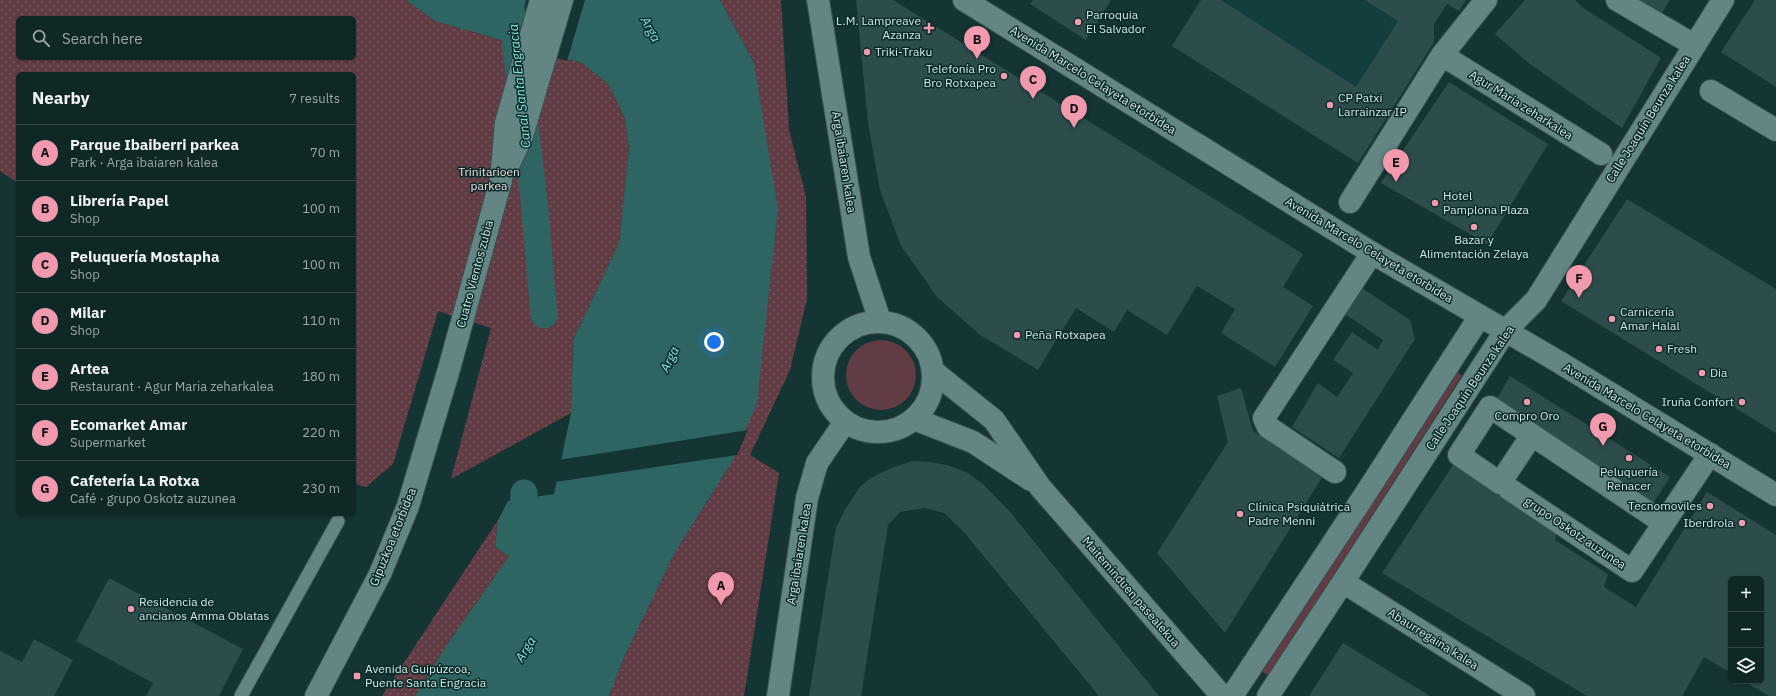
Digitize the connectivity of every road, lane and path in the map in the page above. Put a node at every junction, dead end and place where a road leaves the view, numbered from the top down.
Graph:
1 (541, 0) edge
2 (562, 0) edge
3 (818, 0) edge
4 (964, 0) edge
5 (1486, 0) edge
6 (1617, 0) edge
7 (1723, 0) edge
8 (1694, 46) junction
9 (1442, 56) junction
10 (1711, 91) dead end
11 (1776, 130) edge
12 (1601, 154) dead end
13 (501, 180) junction
14 (1350, 202) dead end
15 (1372, 253) junction
16 (1480, 316) junction
17 (880, 321) junction
18 (1506, 330) junction
19 (450, 369) joint
20 (933, 371) junction
21 (914, 419) junction
22 (845, 422) junction
23 (1532, 435) dead end
24 (1710, 454) junction
25 (1335, 472) dead end
26 (1040, 487) junction
27 (1509, 489) dead end
28 (1776, 495) edge
29 (338, 521) dead end
30 (1664, 523) junction
31 (1343, 582) junction
32 (241, 696) edge
33 (316, 696) edge
34 (778, 696) edge
35 (1222, 696) edge
36 (1232, 696) edge
37 (1268, 696) edge
38 (1524, 696) edge

1 - 13 street, Cuatro Vientos zubia
2 - 13 street, Cuatro Vientos zubia
3 - 17 street, Arga ibaiaren kalea
4 - 15 street, Avenida Marcelo Celayeta etorbidea
5 - 9 street
6 - 8 street
7 - 8 street, Calle Joaquín Beunza kalea
8 - 18 street, Calle Joaquín Beunza kalea
9 - 12 street, Agur Maria zeharkalea
9 - 14 street
10 - 11 street
13 - 19 street, Cuatro Vientos zubia
15 - 16 street, Avenida Marcelo Celayeta etorbidea
15 - 25 street
16 - 18 street, Avenida Marcelo Celayeta etorbidea
16 - 36 street
17 - 20 street
17 - 22 street
18 - 24 street, Avenida Marcelo Celayeta etorbidea
18 - 31 street, Calle Joaquín Beunza kalea
19 - 33 street, Gipuzkoa etorbidea
20 - 21 street
20 - 26 street, Maiteminduen pasealekua
21 - 22 street
21 - 26 street, Maiteminduen pasealekua
22 - 34 street, Arga ibaiaren kalea
23 - 30 street
24 - 28 street, Avenida Marcelo Celayeta etorbidea
24 - 30 street, grupo Oskotz auzunea
26 - 35 street, Maiteminduen pasealekua
27 - 30 street, grupo Oskotz auzunea
29 - 32 lane
31 - 37 street, Calle Joaquín Beunza kalea
31 - 38 street, Abaurregaina kalea

